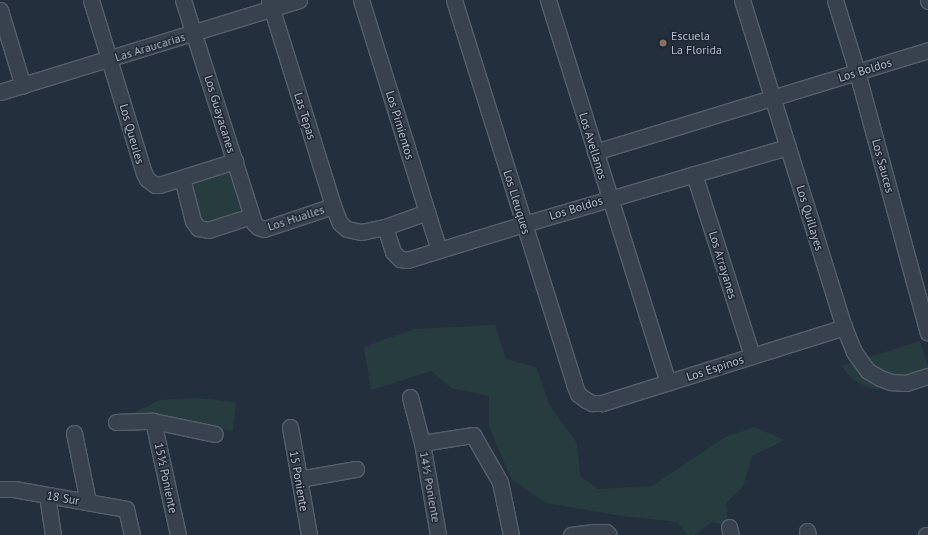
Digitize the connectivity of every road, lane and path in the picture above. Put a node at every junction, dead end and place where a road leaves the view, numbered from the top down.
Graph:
1 (91, 0) edge
2 (183, 0) edge
3 (299, 0) edge
4 (361, 0) edge
5 (454, 0) edge
6 (548, 0) edge
7 (742, 0) edge
8 (835, 0) edge
9 (270, 4) edge
10 (0, 10) edge
11 (194, 33) junction
12 (928, 50) edge
13 (110, 59) junction
14 (857, 72) junction
15 (24, 86) junction
16 (0, 92) edge
17 (773, 99) junction
18 (788, 146) junction
19 (595, 152) junction
20 (235, 161) junction
21 (694, 174) junction
22 (182, 178) junction
23 (610, 198) junction
24 (333, 206) junction
25 (427, 212) junction
26 (255, 222) junction
27 (524, 224) junction
28 (385, 227) junction
29 (439, 250) junction
30 (844, 328) junction
31 (928, 333) edge
32 (752, 356) junction
33 (928, 376) edge
34 (668, 383) junction
35 (410, 397) dead end
36 (586, 400) joint
37 (153, 421) junction
38 (116, 422) dead end
39 (290, 427) dead end
40 (74, 433) dead end
41 (215, 434) dead end
42 (422, 443) junction
43 (356, 469) dead end
44 (299, 479) junction
45 (0, 489) edge
46 (47, 495) junction
47 (88, 502) junction
48 (607, 534) edge
49 (53, 535) edge
50 (132, 535) edge
51 (178, 535) edge
52 (309, 535) edge
53 (438, 535) edge
54 (511, 535) edge
55 (571, 535) edge

1 - 13 street, Los Queules
2 - 11 street, Los Guayacanes
3 - 9 street, Las Araucarias
4 - 25 street, Los Pimientos
5 - 27 street, Los Lleuques
6 - 19 street, Los Avellanos
7 - 17 street, Los Quillayes
8 - 14 street, Los Sauces
9 - 11 street, Las Araucarias
9 - 24 street, Las Tepas
10 - 15 street
11 - 13 street, Las Araucarias
11 - 20 street, Los Guayacanes
12 - 14 street, Los Boldos
13 - 15 street, Las Araucarias
13 - 22 street, Los Queules
14 - 17 street, Los Boldos
14 - 31 street, Los Sauces
15 - 16 street, Las Araucarias
17 - 18 street, Los Quillayes
17 - 19 street, Los Boldos
18 - 21 street, Los Boldos
18 - 30 street, Los Quillayes
19 - 23 street, Los Avellanos
20 - 22 street, Los Queules
20 - 26 street, Los Guayacanes
21 - 23 street, Los Boldos
21 - 32 street, Los Arrayanes
22 - 26 street, Los Hualles
23 - 27 street, Los Boldos
23 - 34 street, Los Avellanos
24 - 26 street, Los Hualles
24 - 28 street, Las Tepas
25 - 28 street
25 - 29 street, Los Pimientos
27 - 29 street, Los Boldos
27 - 36 street, Los Lleuques
28 - 29 street, Los Boldos
30 - 32 street, Los Espinos
30 - 33 street, Los Quillayes
32 - 34 street, Los Espinos
34 - 36 street, Los Espinos
35 - 42 street
37 - 38 street
37 - 41 street
37 - 51 street, 15½ Poniente
39 - 44 street, 15 Poniente
40 - 47 street
42 - 53 street, 14½ Poniente
42 - 54 street, 14½ Poniente
43 - 44 street
44 - 52 street, 15 Poniente
45 - 46 street, 18 Sur
46 - 47 street, 18 Sur
46 - 49 street
47 - 50 street, 18 Sur
48 - 55 street

